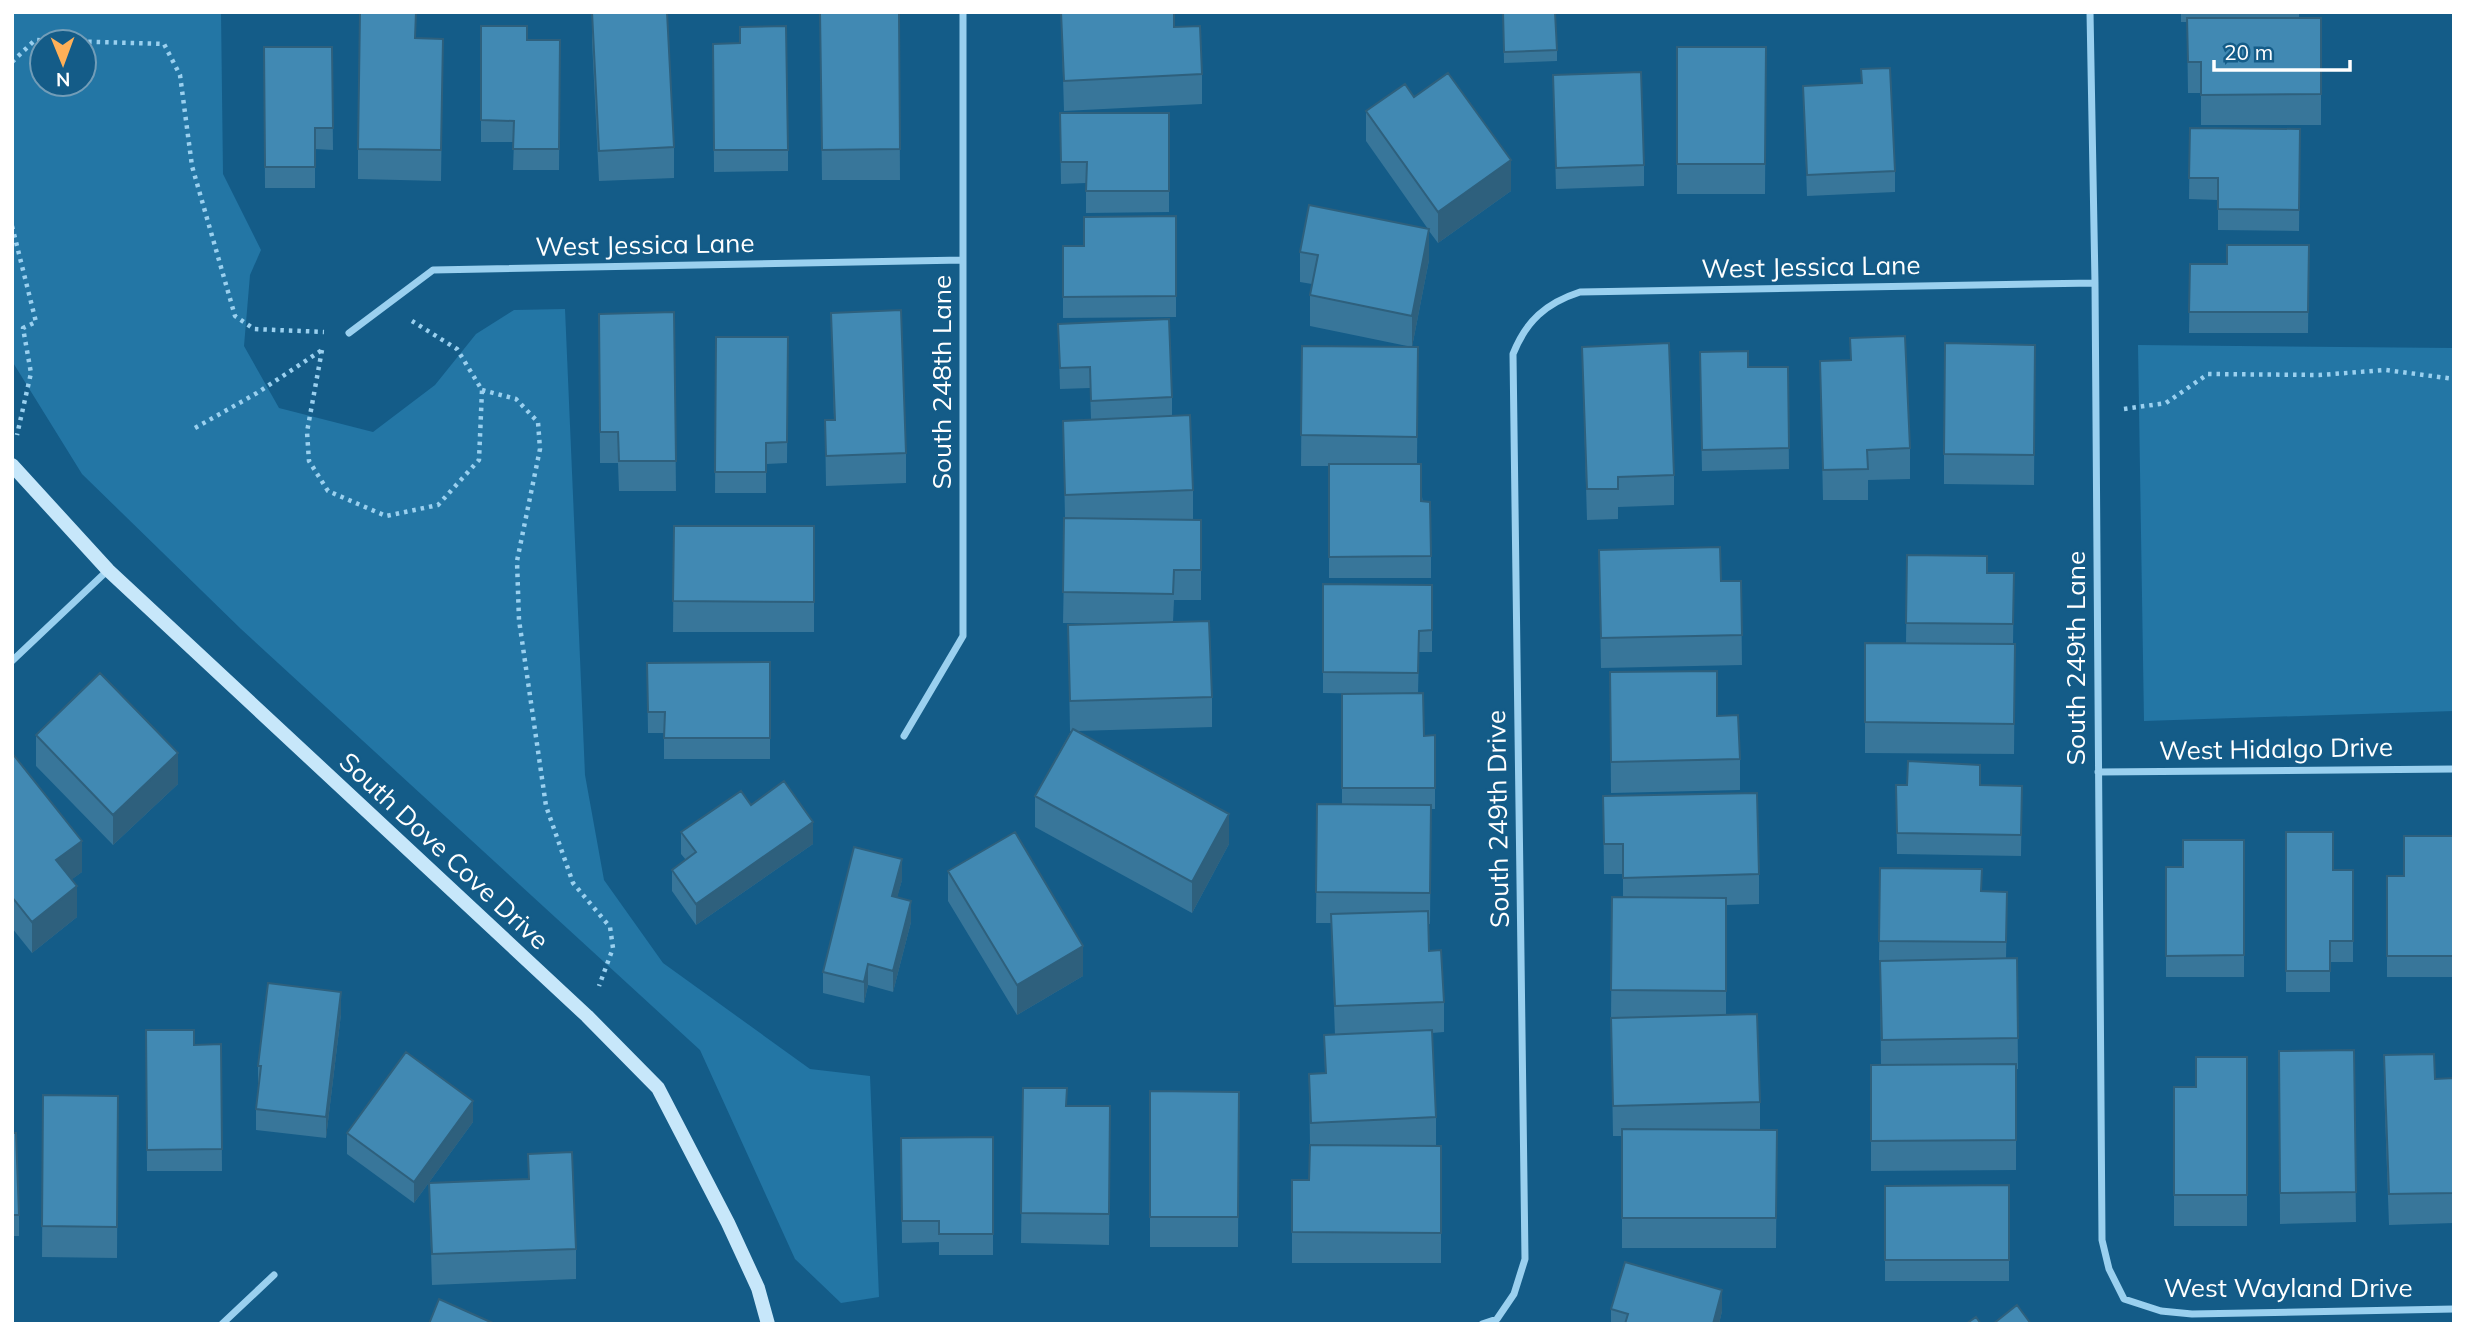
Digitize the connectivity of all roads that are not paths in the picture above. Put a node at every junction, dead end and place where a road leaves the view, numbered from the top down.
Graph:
1 (963, 12) edge
2 (2090, 12) edge
3 (963, 260) junction
4 (2095, 284) junction
5 (1534, 317) joint
6 (349, 333) road end
7 (12, 465) edge
8 (108, 570) junction
9 (12, 661) edge
10 (904, 736) dead end
11 (2454, 769) edge
12 (2098, 772) junction
13 (274, 1275) dead end
14 (2124, 1299) joint
15 (2454, 1309) edge
16 (222, 1324) edge
17 (768, 1324) edge
18 (1482, 1324) edge

1 - 3 street, South 248th Lane
2 - 4 street, South 249th Lane
3 - 6 street, West Jessica Lane
3 - 10 street, South 248th Lane
4 - 5 street, West Jessica Lane
4 - 12 street, South 249th Lane
5 - 18 street, South 249th Drive
7 - 8 street, South Dove Cove Drive
8 - 9 street
8 - 17 street, South Dove Cove Drive
11 - 12 street, West Hidalgo Drive
12 - 14 street, South 249th Lane
13 - 16 street
14 - 15 street, West Wayland Drive

